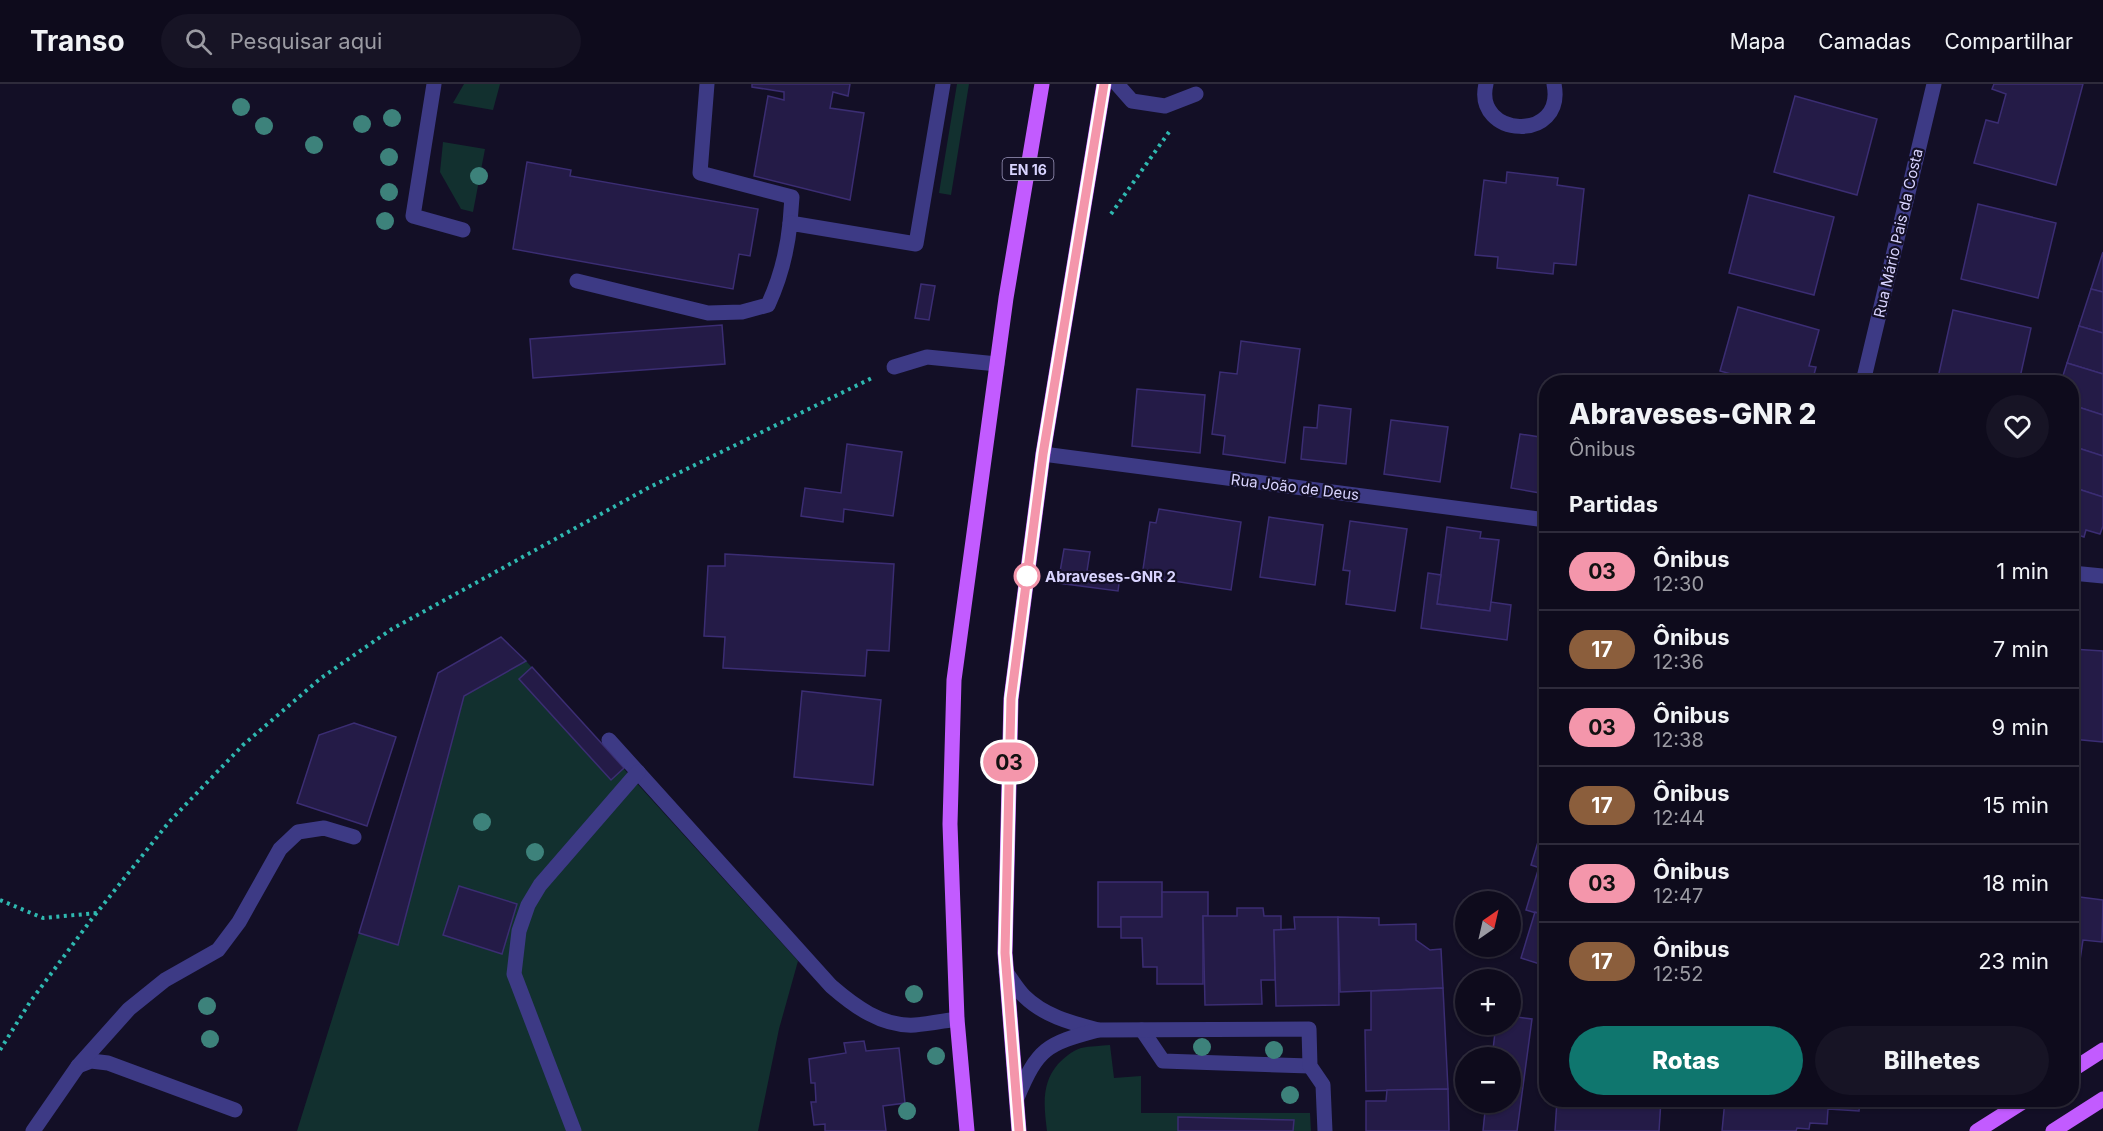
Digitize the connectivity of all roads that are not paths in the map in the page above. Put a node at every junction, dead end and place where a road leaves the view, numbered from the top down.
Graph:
1 (434, 84) edge
2 (707, 84) edge
3 (943, 84) edge
4 (1042, 84) edge
5 (1104, 84) edge
6 (1117, 84) edge
7 (1486, 84) edge
8 (1554, 84) edge
9 (1934, 84) edge
10 (1196, 94) road end
11 (790, 223) junction
12 (463, 230) dead end
13 (577, 281) dead end
14 (997, 364) junction
15 (894, 367) road end
16 (1865, 375) edge
17 (1043, 454) junction
18 (1539, 519) edge
19 (2079, 574) edge
20 (2103, 576) edge
21 (609, 740) dead end
22 (638, 772) junction
23 (354, 837) dead end
24 (1006, 972) junction
25 (957, 1019) junction
26 (1098, 1030) junction
27 (1142, 1030) junction
28 (2103, 1050) edge
29 (2079, 1065) edge
30 (78, 1066) junction
31 (1310, 1066) junction
32 (1017, 1098) junction
33 (2103, 1099) edge
34 (2015, 1107) edge
35 (235, 1110) dead end
36 (33, 1131) edge
37 (574, 1131) edge
38 (967, 1131) edge
39 (1019, 1131) edge
40 (1325, 1131) edge
41 (1977, 1131) edge
42 (2053, 1131) edge

1 - 12 street
2 - 11 street
3 - 11 street
4 - 14 main road, EN 16
5 - 17 main road
6 - 10 street
7 - 8 street
9 - 16 street, Rua Mário Pais da Costa
11 - 13 street
14 - 15 street
14 - 25 main road, EN 16
17 - 18 street, Rua João de Deus
17 - 24 main road
19 - 20 street
21 - 22 street
22 - 25 street
22 - 37 street
23 - 30 street
24 - 26 street
24 - 32 main road
25 - 38 main road, EN 16
26 - 27 street
26 - 32 street
27 - 31 street
27 - 31 street
28 - 29 main road
30 - 35 street
30 - 36 street
31 - 40 street
32 - 39 main road
33 - 42 main road
34 - 41 main road

